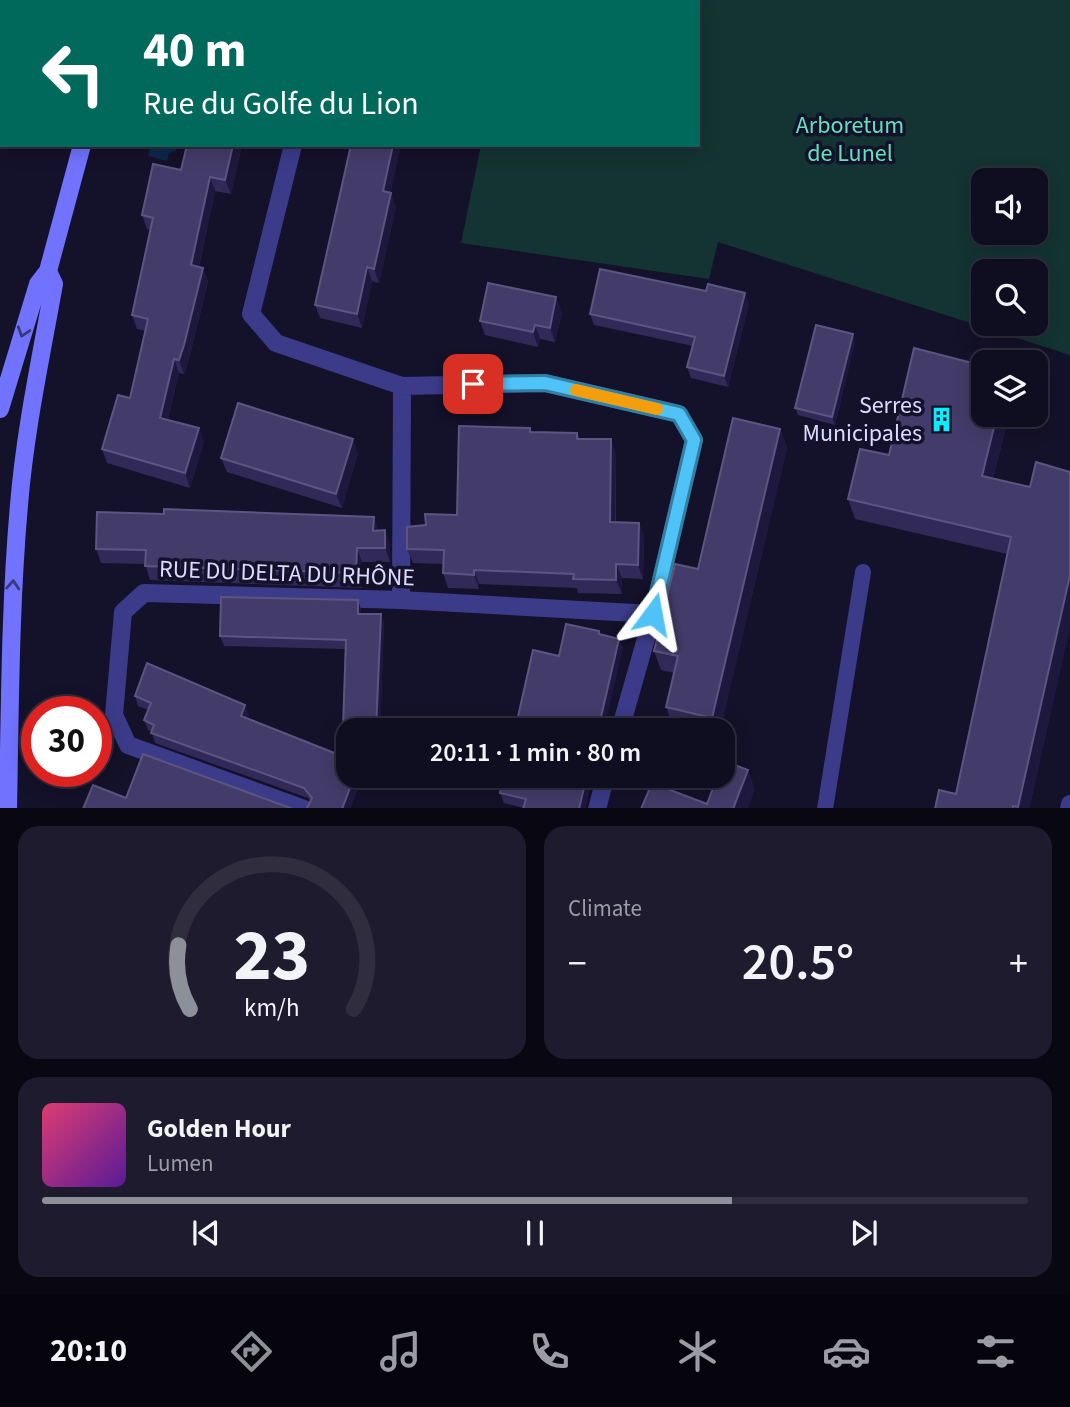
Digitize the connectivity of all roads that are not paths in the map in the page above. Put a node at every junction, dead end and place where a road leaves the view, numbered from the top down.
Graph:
1 (81, 147) edge
2 (293, 147) edge
3 (48, 271) junction
4 (402, 386) junction
5 (33, 398) junction
6 (1, 400) edge
7 (863, 572) dead end
8 (401, 600) junction
9 (653, 614) junction
10 (623, 718) edge
11 (602, 788) edge
12 (8, 808) edge
13 (304, 808) edge
14 (597, 808) edge
15 (825, 808) edge

1 - 3 street
2 - 4 street
3 - 5 street
3 -> 6 street
4 - 8 street
4 - 9 street
5 - 6 street
12 -> 5 street
7 - 15 lane
8 - 9 street, RUE DU DELTA DU RHÔNE
8 - 13 street, RUE DU DELTA DU RHÔNE
9 - 10 street
11 - 14 street

